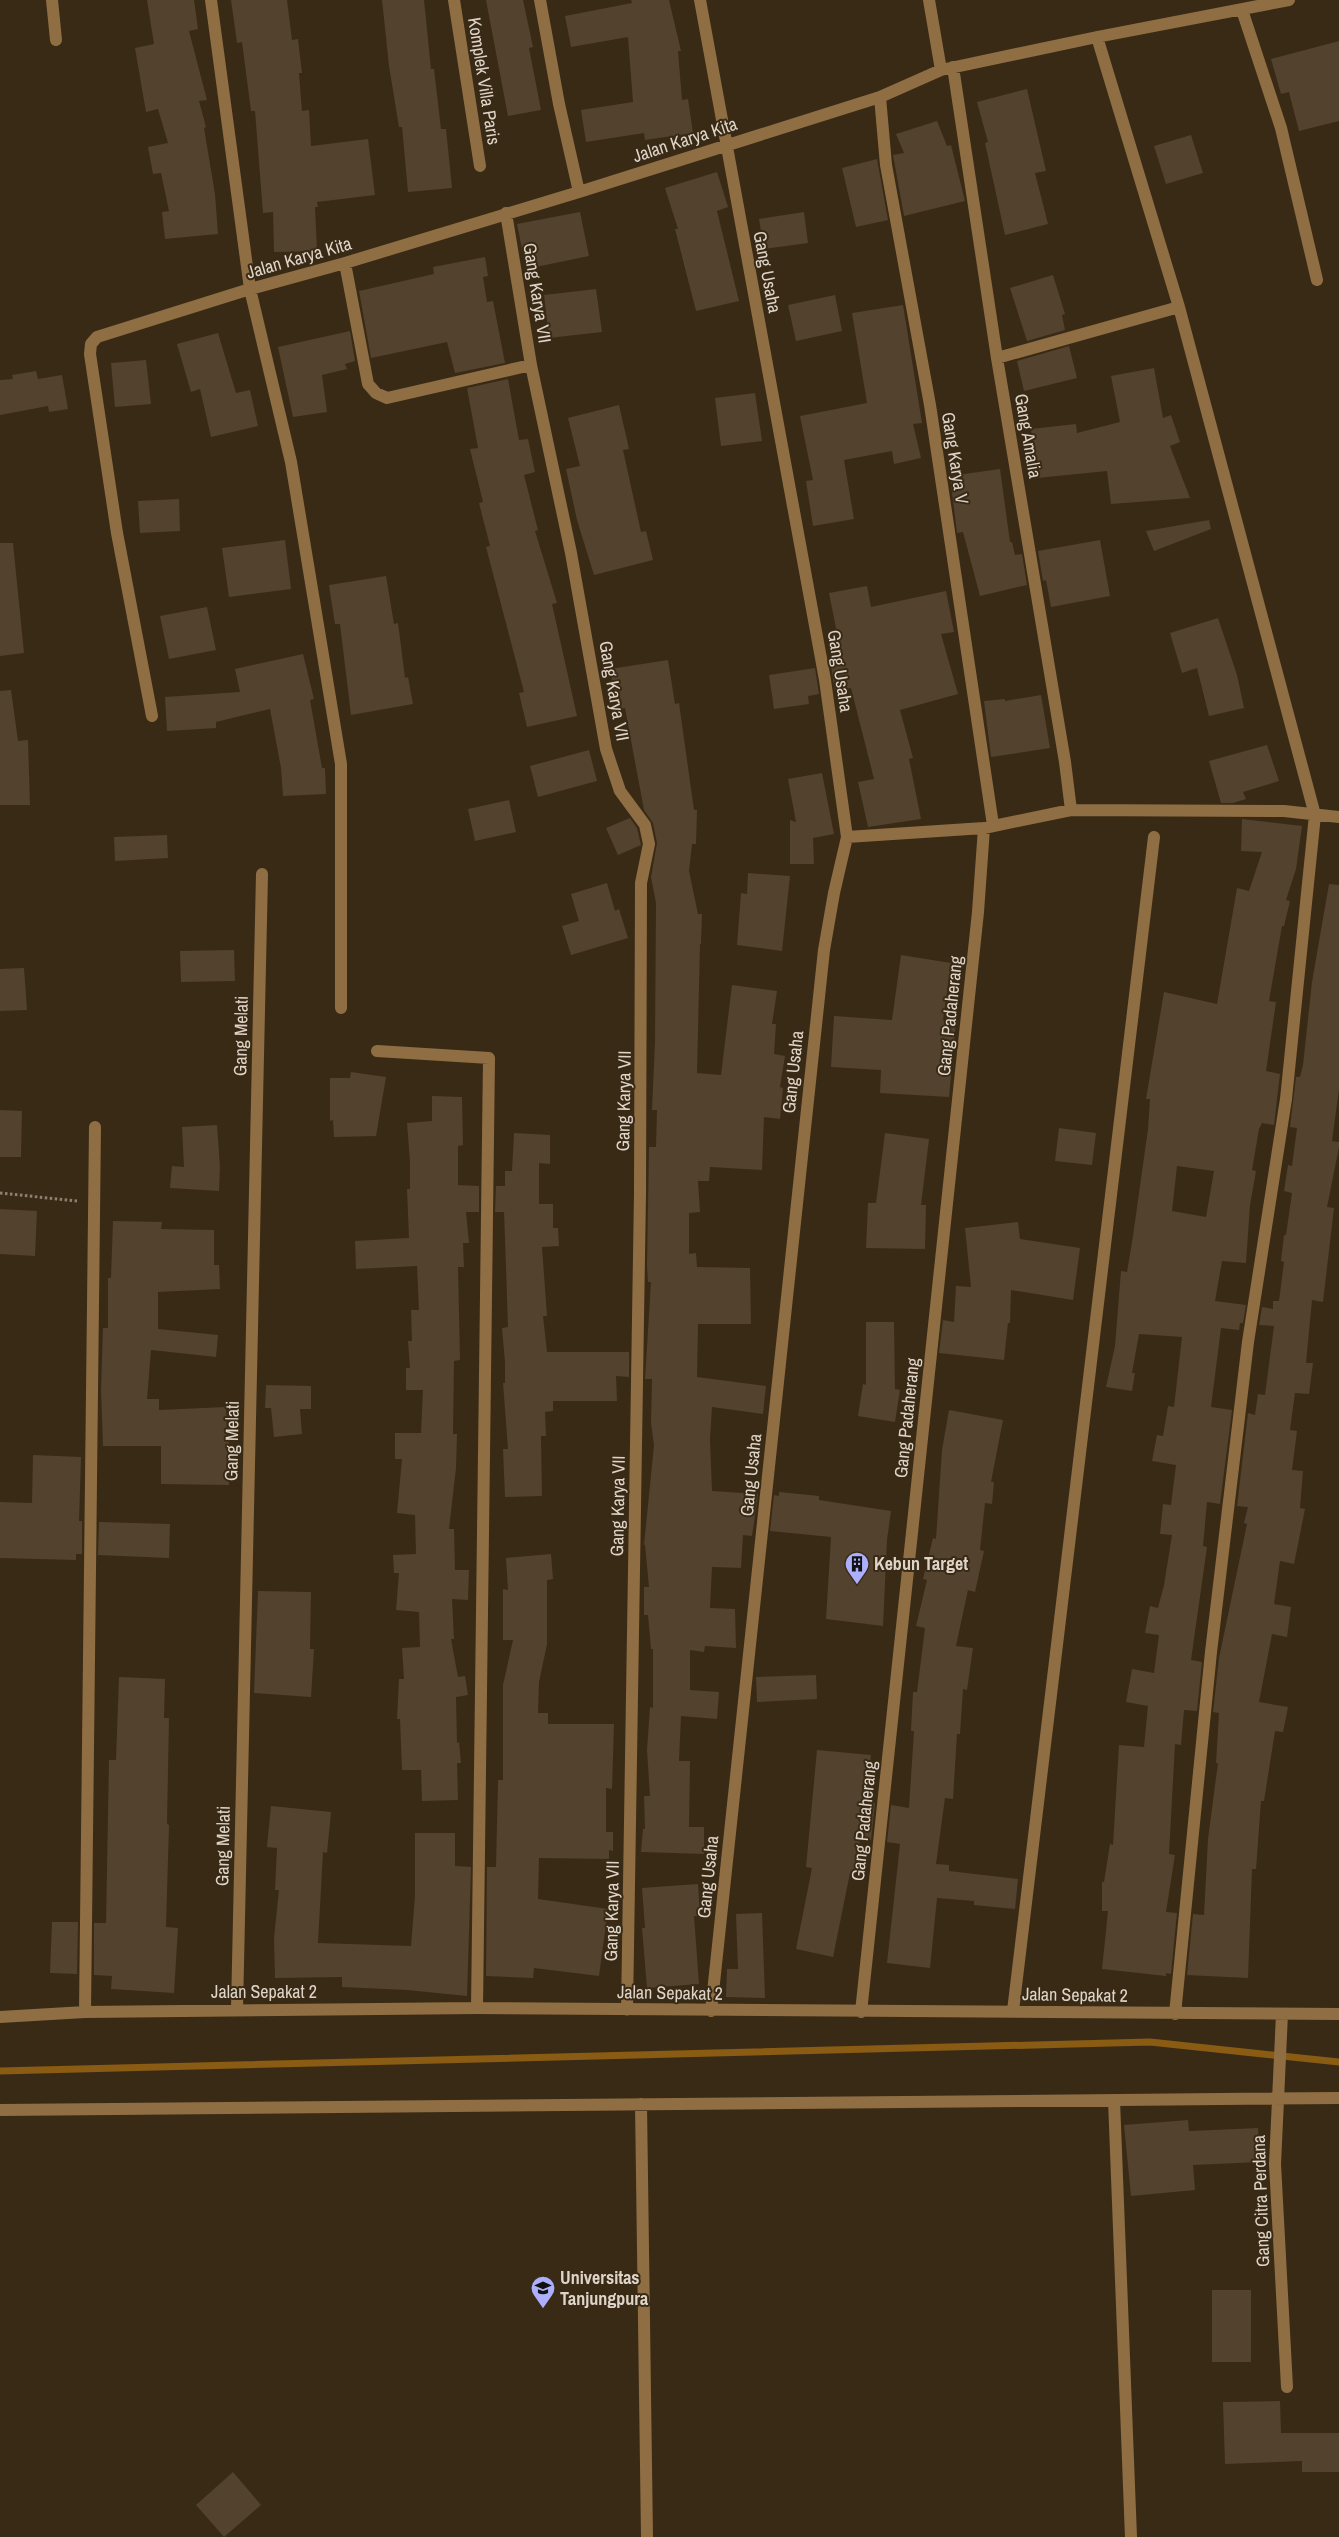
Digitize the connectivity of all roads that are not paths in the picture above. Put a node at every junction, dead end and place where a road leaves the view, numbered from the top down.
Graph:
1 (52, 0) edge
2 (211, 0) edge
3 (454, 0) edge
4 (540, 0) edge
5 (700, 0) edge
6 (929, 0) edge
7 (1289, 0) edge
8 (1242, 10) junction
9 (1097, 37) junction
10 (56, 40) dead end
11 (947, 69) junction
12 (880, 97) junction
13 (726, 145) junction
14 (480, 166) dead end
15 (579, 192) junction
16 (506, 214) junction
17 (345, 263) junction
18 (1317, 280) dead end
19 (250, 289) junction
20 (1179, 307) junction
21 (997, 358) junction
22 (531, 365) junction
23 (152, 716) dead end
24 (1071, 810) junction
25 (1315, 815) junction
26 (1339, 817) edge
27 (988, 827) junction
28 (847, 837) junction
29 (1154, 837) dead end
30 (262, 874) dead end
31 (341, 1008) dead end
32 (377, 1051) dead end
33 (95, 1128) dead end
34 (477, 2008) junction
35 (237, 2009) junction
36 (627, 2010) junction
37 (711, 2011) junction
38 (1013, 2011) junction
39 (85, 2012) junction
40 (861, 2012) junction
41 (1175, 2014) junction
42 (1282, 2014) junction
43 (1339, 2014) edge
44 (0, 2017) edge
45 (1277, 2098) junction
46 (1339, 2098) edge
47 (1114, 2100) junction
48 (640, 2104) junction
49 (0, 2110) edge
50 (1287, 2387) dead end
51 (647, 2537) edge
52 (1131, 2537) edge

1 - 10 street
2 - 19 street
3 - 14 street, Komplek Villa Paris
4 - 15 street
5 - 13 street, Gang Usaha
6 - 11 street, Gang Amalia
7 - 8 street, Jalan Karya Kita
8 - 9 street, Jalan Karya Kita
8 - 18 street
9 - 11 street, Jalan Karya Kita
9 - 20 street
11 - 12 street, Jalan Karya Kita
11 - 21 street, Gang Amalia
12 - 13 street, Jalan Karya Kita
12 - 27 street, Gang Karya V
13 - 15 street, Jalan Karya Kita
13 - 28 street, Gang Usaha
15 - 16 street, Jalan Karya Kita
16 - 17 street, Jalan Karya Kita
16 - 22 street, Gang Karya VII
17 - 19 street, Jalan Karya Kita
17 - 22 street
19 - 23 street, Jalan Karya Kita
19 - 31 street
20 - 21 street
20 - 25 street
21 - 24 street, Gang Amalia
22 - 36 street, Gang Karya VII
24 - 25 street
24 - 27 street
25 - 26 street
25 - 41 street
27 - 28 street
27 - 40 street, Gang Padaherang
28 - 37 street, Gang Usaha
29 - 38 street
30 - 35 street, Gang Melati
32 - 34 street
33 - 39 street
34 - 35 street, Jalan Sepakat 2
34 - 36 street, Jalan Sepakat 2
35 - 39 street, Jalan Sepakat 2
36 - 37 street, Jalan Sepakat 2
37 - 40 street, Jalan Sepakat 2
38 - 40 street, Jalan Sepakat 2
38 - 41 street, Jalan Sepakat 2
39 - 44 street, Jalan Sepakat 2
41 - 42 street, Jalan Sepakat 2
42 - 43 street, Jalan Sepakat 2
42 - 45 street, Gang Citra Perdana
45 - 46 street
45 - 47 street
45 - 50 street, Gang Citra Perdana
47 - 48 street
47 - 52 street
48 - 49 street
48 - 51 street

